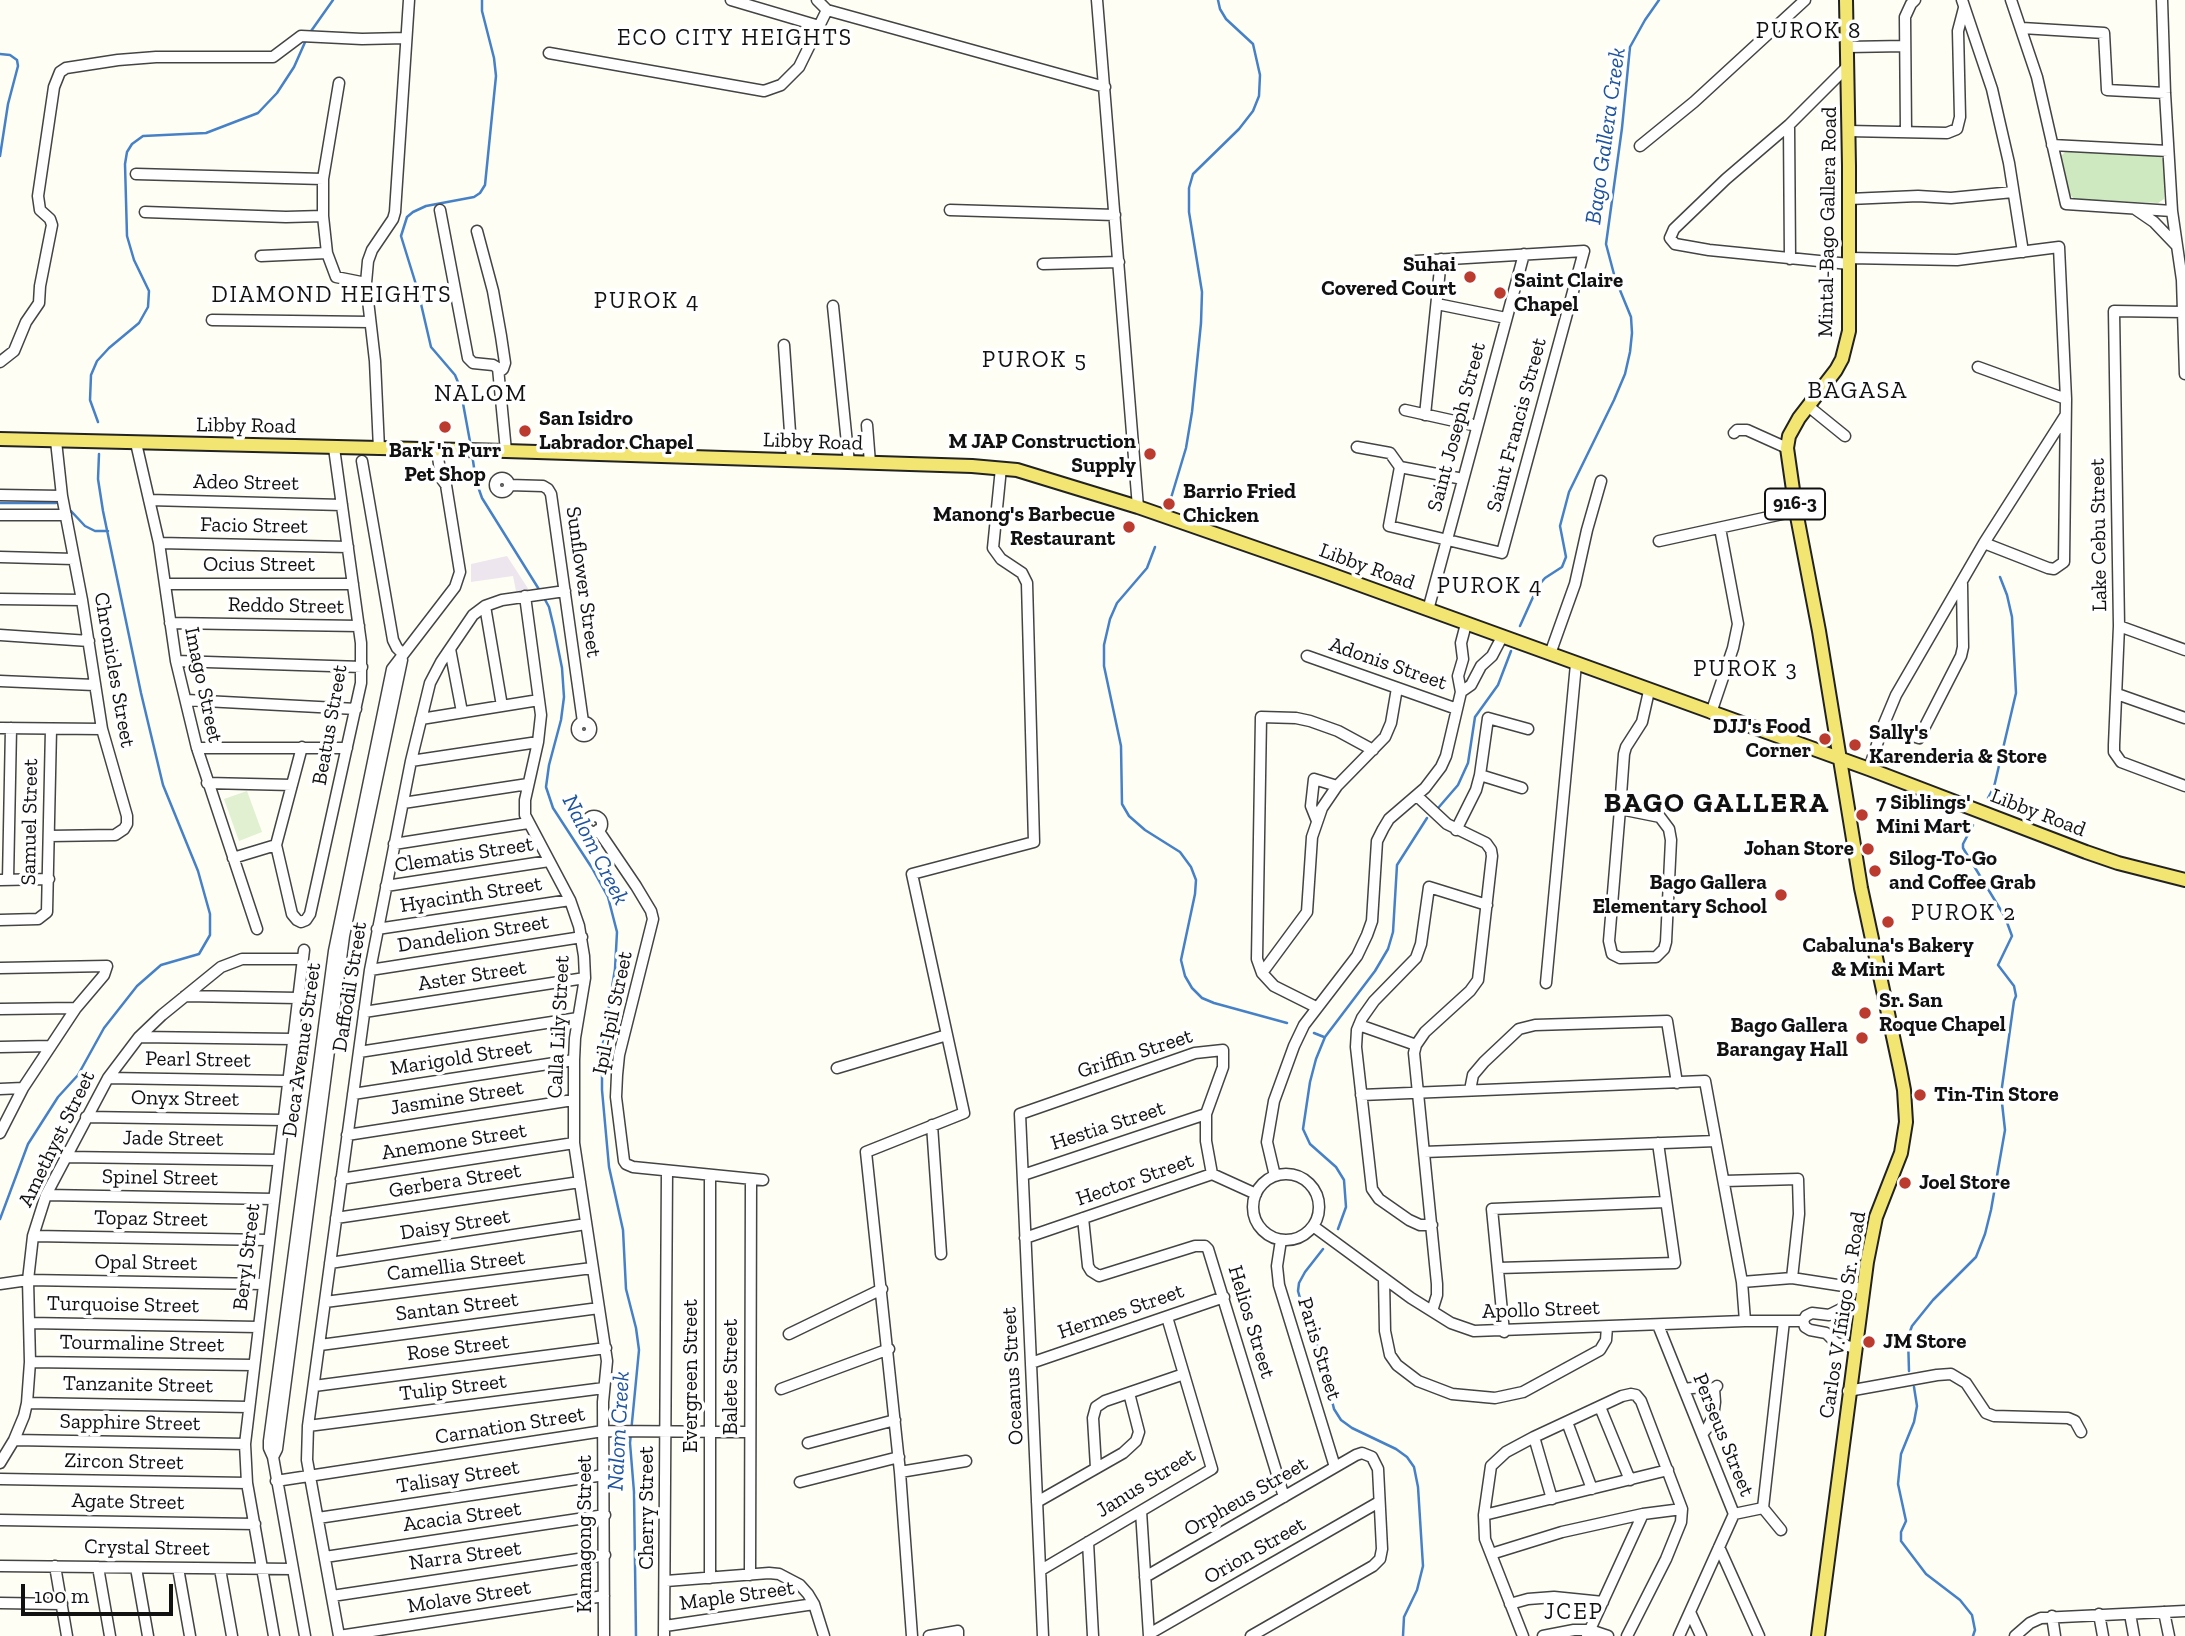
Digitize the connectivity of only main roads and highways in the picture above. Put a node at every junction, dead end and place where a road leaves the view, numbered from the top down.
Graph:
1 (1846, 0) edge
2 (0, 439) edge
3 (1839, 758) junction
4 (2185, 880) edge
5 (1818, 1636) edge

1 - 3 main road, Mintal-Bago Gallera Road / 916-3
2 - 3 main road, Libby Road
3 - 4 main road, Libby Road
3 - 5 main road, Carlos V. Iñigo Sr. Road

